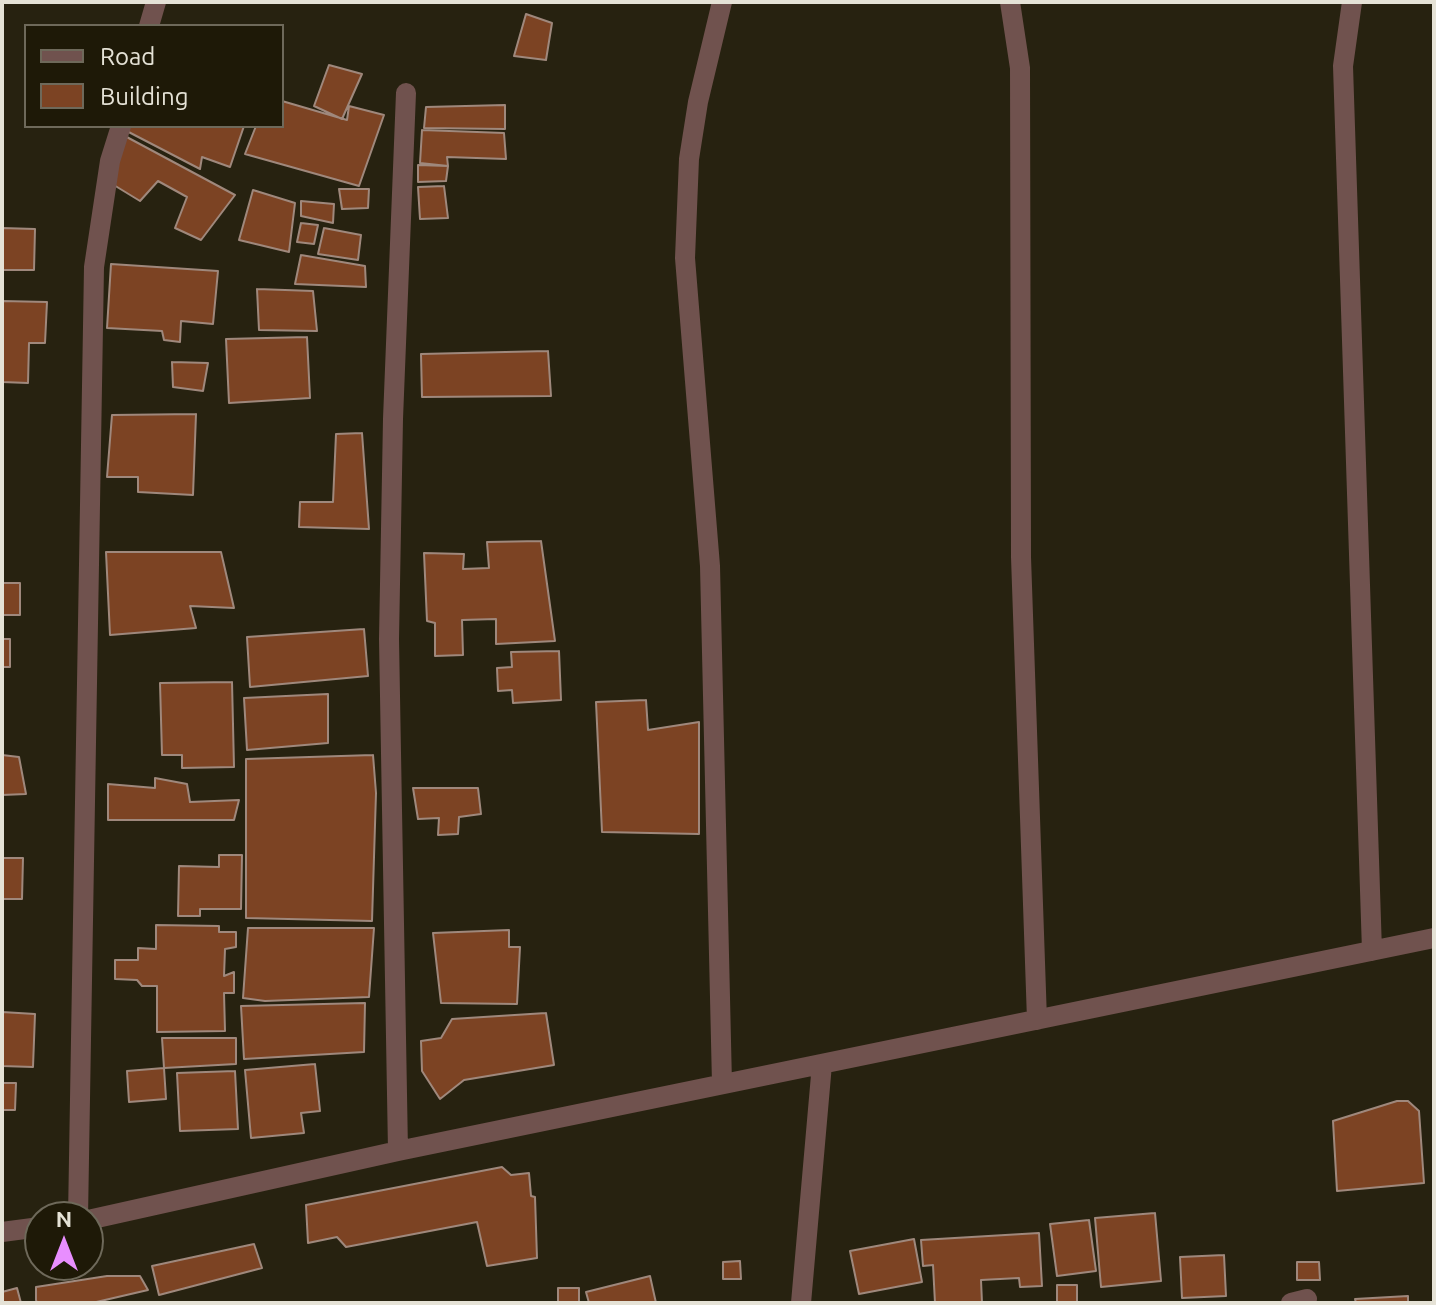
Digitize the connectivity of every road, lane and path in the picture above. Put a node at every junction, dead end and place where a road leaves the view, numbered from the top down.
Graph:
1 (156, 2) edge
2 (722, 2) edge
3 (1010, 2) edge
4 (1352, 2) edge
5 (150, 24) edge
6 (406, 93) dead end
7 (120, 128) edge
8 (1434, 938) edge
9 (1372, 951) junction
10 (1037, 1020) junction
11 (822, 1064) junction
12 (722, 1084) junction
13 (398, 1151) junction
14 (78, 1201) edge
15 (104, 1216) edge
16 (24, 1229) edge
17 (2, 1232) edge
18 (801, 1303) edge

1 - 5 street
2 - 12 street
3 - 10 street
4 - 9 street
6 - 13 street
7 - 14 street
8 - 9 street
9 - 10 street
10 - 11 street
11 - 12 street
11 - 18 street
12 - 13 street
13 - 15 street
16 - 17 street

